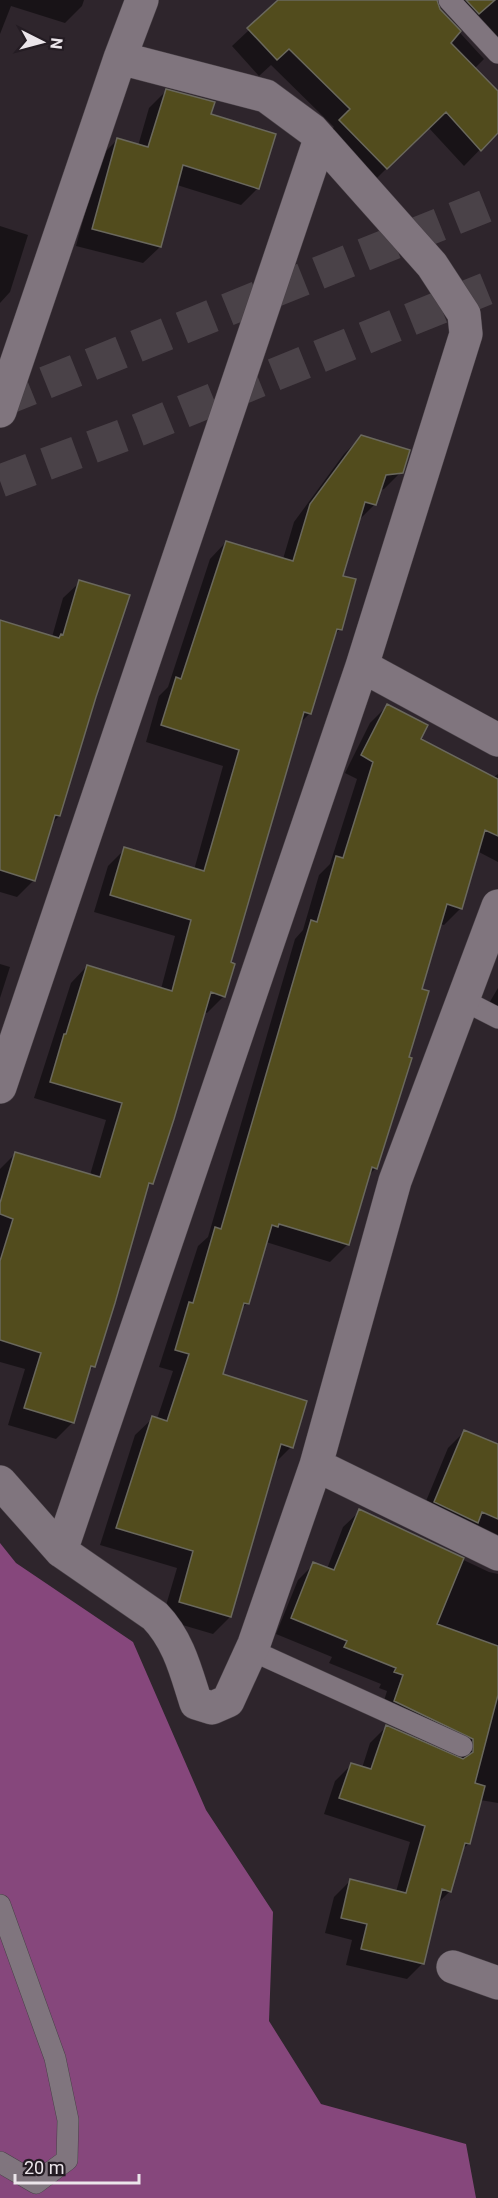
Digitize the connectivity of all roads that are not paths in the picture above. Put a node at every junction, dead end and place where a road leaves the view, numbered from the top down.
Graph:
1 (142, 0) edge
2 (449, 0) edge
3 (498, 53) edge
4 (120, 58) junction
5 (320, 139) junction
6 (0, 411) edge
7 (362, 666) junction
8 (498, 740) edge
9 (498, 906) edge
10 (463, 1000) junction
11 (498, 1018) edge
12 (0, 1087) edge
13 (316, 1465) junction
14 (0, 1482) edge
15 (62, 1551) junction
16 (498, 1554) edge
17 (251, 1650) junction
18 (462, 1746) dead end
19 (0, 1905) edge
20 (453, 1967) dead end
21 (498, 1983) edge
22 (0, 2162) edge

1 - 4 street
2 - 3 lane
4 - 5 street
4 - 6 street
5 - 7 street
5 - 12 street
7 - 8 street
7 - 15 street
9 - 10 street
10 - 11 lane
10 - 13 street
13 - 16 street
13 - 17 street
14 - 15 street
15 - 17 street
17 - 18 lane
19 - 22 lane
20 - 21 street

